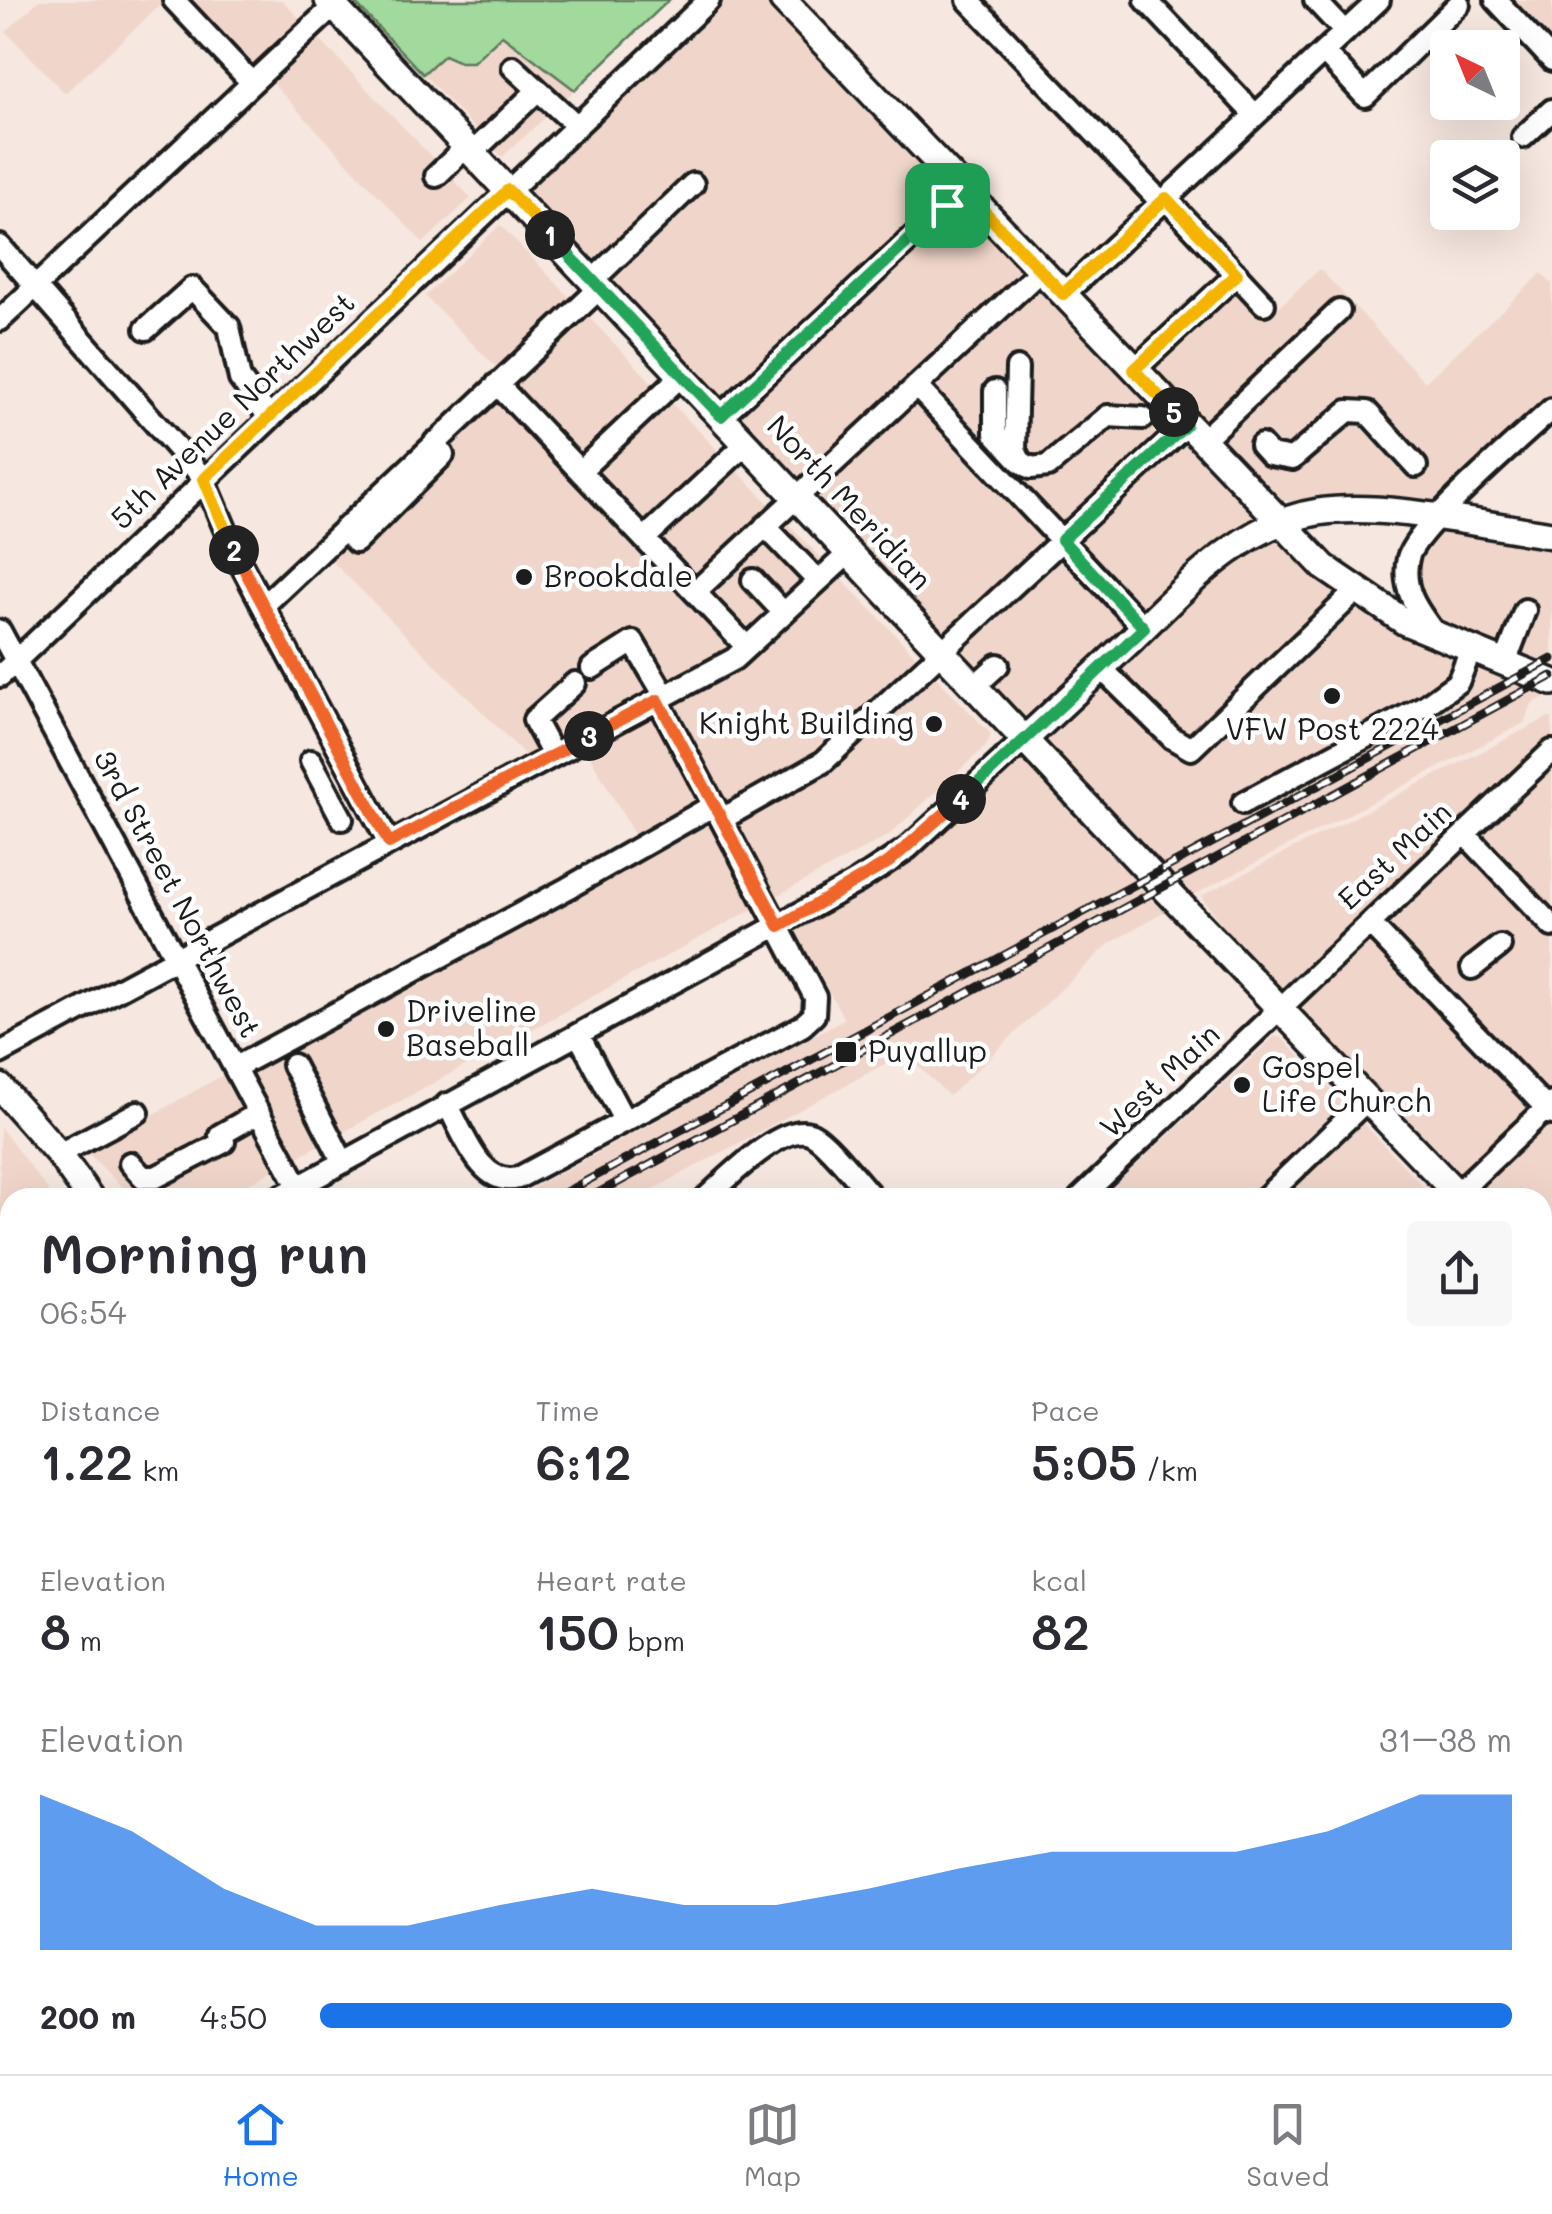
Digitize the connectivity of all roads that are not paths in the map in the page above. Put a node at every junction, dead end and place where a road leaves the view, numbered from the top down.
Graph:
1 (174, 0) edge
2 (709, 0) edge
3 (783, 0) edge
4 (968, 0) edge
5 (1146, 0) edge
6 (1314, 0) edge
7 (1380, 0) edge
8 (1496, 0) edge
9 (331, 3) edge
10 (1459, 4) dead end
11 (1345, 32) junction
12 (1324, 52) junction
13 (1552, 60) edge
14 (513, 67) dead end
15 (252, 83) junction
16 (538, 90) junction
17 (1552, 110) edge
18 (1256, 116) junction
19 (576, 125) junction
20 (1523, 137) dead end
21 (469, 150) junction
22 (436, 176) dead end
23 (693, 184) dead end
24 (508, 190) junction
25 (964, 190) junction
26 (1164, 201) junction
27 (0, 246) edge
28 (1040, 271) junction
29 (1237, 274) junction
30 (596, 284) junction
31 (36, 285) junction
32 (1063, 294) junction
33 (1264, 304) dead end
34 (1339, 311) dead end
35 (0, 320) edge
36 (146, 330) dead end
37 (1017, 368) dead end
38 (1134, 370) junction
39 (682, 375) junction
40 (497, 384) junction
41 (916, 386) junction
42 (995, 390) dead end
43 (1552, 409) edge
44 (721, 416) junction
45 (269, 418) junction
46 (1143, 418) dead end
47 (1194, 433) junction
48 (747, 443) junction
49 (1261, 446) dead end
50 (1020, 460) junction
51 (1416, 466) dead end
52 (580, 471) junction
53 (204, 479) junction
54 (797, 496) junction
55 (1436, 519) junction
56 (1278, 522) junction
57 (765, 526) junction
58 (1552, 535) edge
59 (644, 539) junction
60 (1062, 540) junction
61 (850, 552) junction
62 (752, 580) dead end
63 (818, 582) junction
64 (1356, 591) junction
65 (694, 592) junction
66 (264, 605) junction
67 (1526, 610) dead end
68 (784, 612) junction
69 (1144, 628) junction
70 (0, 631) edge
71 (1437, 636) junction
72 (747, 647) junction
73 (943, 650) junction
74 (1472, 650) junction
75 (17, 660) junction
76 (1505, 664) junction
77 (998, 665) dead end
78 (592, 668) dead end
79 (1101, 668) junction
80 (0, 676) edge
81 (1552, 682) edge
82 (576, 684) dead end
83 (976, 685) junction
84 (662, 698) junction
85 (1026, 738) junction
86 (1552, 751) edge
87 (553, 755) junction
88 (311, 761) dead end
89 (352, 772) junction
90 (324, 785) junction
91 (1243, 803) dead end
92 (718, 812) junction
93 (342, 819) dead end
94 (1465, 834) junction
95 (389, 843) junction
96 (1370, 924) junction
97 (779, 926) junction
98 (1552, 926) edge
99 (1500, 946) dead end
100 (175, 956) junction
101 (1472, 968) dead end
102 (1282, 1008) junction
103 (578, 1034) junction
104 (0, 1052) edge
105 (236, 1066) junction
106 (293, 1066) dead end
107 (0, 1086) edge
108 (1368, 1099) junction
109 (447, 1104) junction
110 (1550, 1109) edge
111 (138, 1112) dead end
112 (259, 1113) junction
113 (624, 1120) junction
114 (60, 1154) junction
115 (343, 1162) junction
116 (130, 1163) dead end
117 (298, 1186) junction
118 (83, 1188) edge
119 (95, 1188) edge
120 (295, 1188) edge
121 (718, 1188) edge
122 (864, 1188) edge
123 (1091, 1188) edge
124 (1275, 1188) edge
125 (1450, 1188) edge
126 (1466, 1188) edge

1 - 15 street
2 - 19 street, 5th Avenue Northwest
3 - 25 main road
4 - 26 street
5 - 18 street
6 - 11 street
7 - 11 street
8 - 13 street
9 - 15 street
9 - 21 main road, North Meridian
10 - 12 street
11 - 12 street
12 - 18 street
14 - 16 street
15 - 31 street
16 - 19 street
16 - 21 street
17 - 20 street
18 - 26 street
19 - 24 street, 5th Avenue Northwest
21 - 22 street
21 - 24 main road, North Meridian
23 - 30 street
24 - 30 main road, North Meridian
24 - 45 street, 5th Avenue Northwest
25 - 28 main road
25 - 44 street
26 - 29 street
26 - 32 street
27 - 31 street
28 - 32 main road
28 - 41 street
29 - 33 street
29 - 38 street
30 - 39 main road, North Meridian
30 - 40 street
31 - 35 street
31 - 53 street
32 - 38 main road
34 - 47 street
36 - 45 street
37 - 50 street
38 - 47 main road
39 - 44 main road, North Meridian
39 - 52 street
40 - 52 street
40 - 66 street
41 - 54 street
41 - 60 street
42 - 50 street
43 - 55 street
44 - 48 main road, North Meridian
45 - 53 street, 5th Avenue Northwest
46 - 50 street
47 - 56 main road
47 - 60 street
48 - 54 main road, North Meridian
48 - 59 street
49 - 51 street
52 - 59 street
53 - 66 street
53 - 75 street, 5th Avenue Northwest
54 - 57 street
54 - 61 main road, North Meridian
55 - 56 main road
55 - 58 main road
55 - 71 street
56 - 64 main road
56 - 69 main road
57 - 63 street
57 - 65 street
59 - 65 street
60 - 69 street
60 - 73 street
61 - 63 street
61 - 73 main road, North Meridian
62 - 68 street
63 - 68 street
64 - 71 main road
64 - 79 street
65 - 72 street
66 - 89 street
67 - 76 street
68 - 72 street
69 - 79 main road
70 - 75 street, 3rd Street Northwest
71 - 74 main road
72 - 84 street
73 - 83 main road, North Meridian
73 - 92 street
74 - 76 main road
74 - 91 street
75 - 80 street, 5th Avenue Northwest
75 - 100 street, 3rd Street Northwest
76 - 81 main road
77 - 83 street
78 - 84 street
79 - 85 main road
82 - 87 street
83 - 85 main road, North Meridian
84 - 87 street
84 - 92 street
85 - 97 street
85 - 102 main road, North Meridian
86 - 94 street, East Main
87 - 95 street
88 - 90 street
89 - 90 street
89 - 95 street
90 - 93 street
92 - 97 street
92 - 105 street
94 - 96 street, East Main
94 - 98 street
95 - 100 street
96 - 102 street, East Main
96 - 110 street
97 - 103 street
97 - 113 street
99 - 101 street
100 - 104 street
100 - 105 street, 3rd Street Northwest
102 - 108 main road, North Meridian
102 - 123 street, West Main
103 - 109 street
103 - 113 street
105 - 112 street, 3rd Street Northwest
106 - 115 street
107 - 114 main road
108 - 124 street
108 - 125 main road, North Meridian
109 - 113 street
109 - 115 street
110 - 126 street
111 - 114 street
112 - 116 street
112 - 117 street, 3rd Street Northwest
114 - 118 main road
114 - 119 main road
115 - 117 street
117 - 120 street
121 - 122 street

